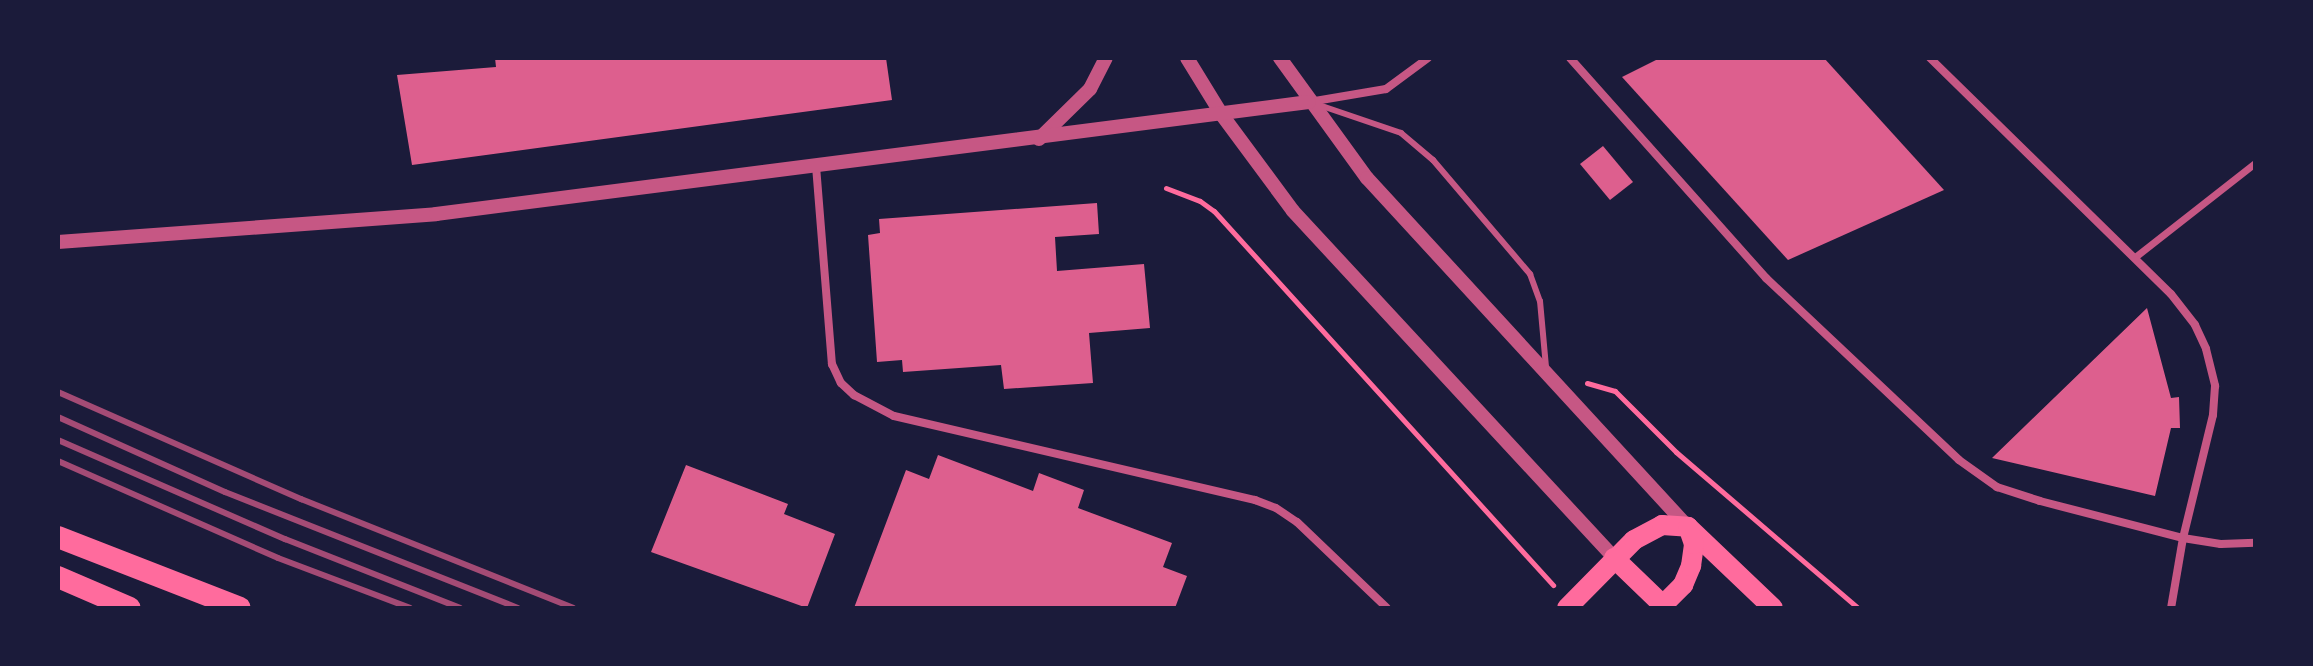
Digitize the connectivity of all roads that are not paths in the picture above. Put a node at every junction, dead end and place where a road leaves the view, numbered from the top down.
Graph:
1 (1106, 58) edge
2 (1187, 58) edge
3 (1280, 58) edge
4 (1428, 58) edge
5 (1570, 58) edge
6 (1930, 58) edge
7 (1309, 102) junction
8 (1222, 115) junction
9 (1039, 139) junction
10 (2255, 163) edge
11 (816, 166) junction
12 (58, 242) edge
13 (2135, 257) junction
14 (1546, 370) junction
15 (1688, 527) junction
16 (58, 537) edge
17 (2183, 538) junction
18 (2255, 543) edge
19 (1614, 558) junction
20 (58, 577) edge
21 (1663, 607) edge
22 (130, 608) edge
23 (240, 608) edge
24 (1387, 608) edge
25 (1567, 608) edge
26 (1773, 608) edge
27 (2171, 608) edge

1 - 9 street
2 - 8 street
3 - 7 street
4 - 7 street
5 - 17 street
6 - 13 street
7 - 8 street
7 - 14 street
7 - 14 lane
8 - 9 street
8 - 19 street
9 - 11 street
10 - 13 street
11 - 12 street
11 - 24 street
13 - 17 street
14 - 15 street
15 - 19 main road
15 - 21 main road
15 - 26 main road
16 - 23 highway
17 - 18 street
17 - 27 street
19 - 21 main road
19 - 25 main road
20 - 22 highway

